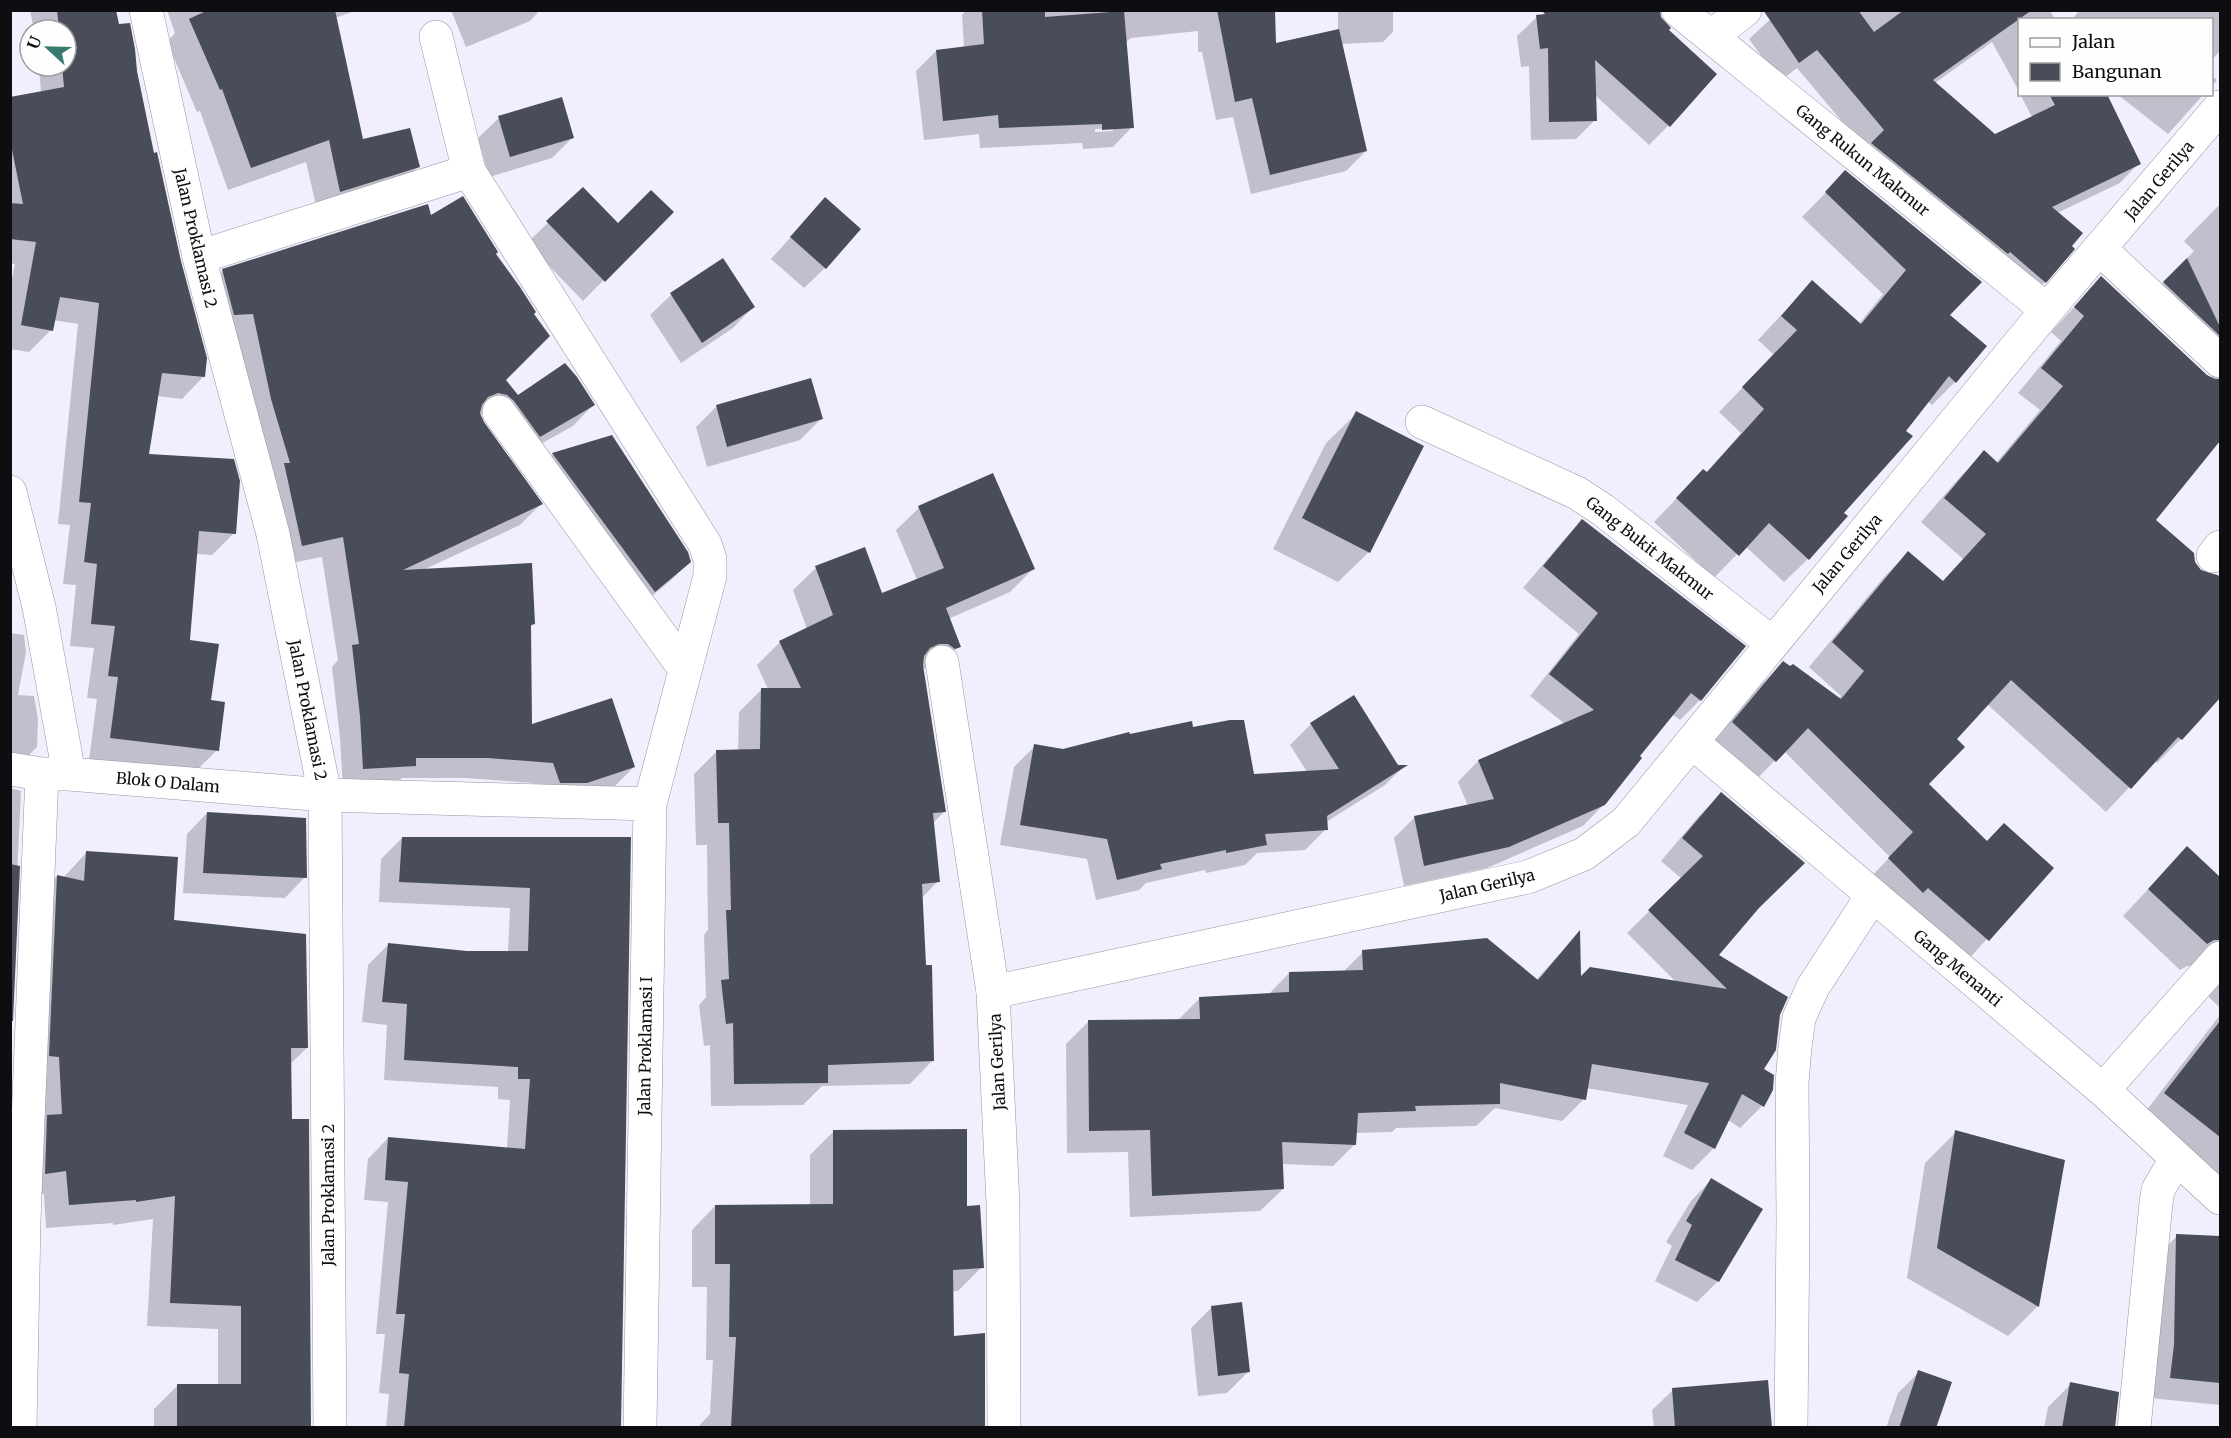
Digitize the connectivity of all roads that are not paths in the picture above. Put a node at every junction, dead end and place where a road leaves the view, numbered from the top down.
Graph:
1 (146, 10) edge
2 (1678, 10) edge
3 (1745, 10) edge
4 (1712, 36) junction
5 (436, 37) dead end
6 (2220, 107) edge
7 (469, 171) junction
8 (2100, 249) junction
9 (199, 257) junction
10 (2047, 310) junction
11 (2220, 361) edge
12 (499, 412) dead end
13 (1422, 422) dead end
14 (10, 492) edge
15 (1772, 644) junction
16 (942, 662) dead end
17 (685, 669) junction
18 (1692, 742) junction
19 (40, 773) edge
20 (325, 795) junction
21 (650, 804) junction
22 (1872, 896) junction
23 (2220, 958) edge
24 (993, 992) junction
25 (2103, 1090) junction
26 (2176, 1159) junction
27 (2220, 1198) edge
28 (20, 1428) edge
29 (330, 1428) edge
30 (640, 1428) edge
31 (1004, 1428) edge
32 (1791, 1428) edge
33 (2134, 1428) edge

1 - 9 street, Jalan Proklamasi 2
2 - 4 street, Gang Rukun Makmur
3 - 4 street
4 - 10 street, Gang Rukun Makmur
5 - 7 street, Jalan Proklamasi I
6 - 8 street, Jalan Gerilya
7 - 9 street
7 - 17 street, Jalan Proklamasi I
8 - 10 street, Jalan Gerilya
8 - 11 street
9 - 20 street, Jalan Proklamasi 2
10 - 15 street, Jalan Gerilya
12 - 17 street
13 - 15 street, Gang Bukit Makmur
14 - 19 street
15 - 18 street, Jalan Gerilya
16 - 24 street
17 - 21 street, Jalan Proklamasi I
18 - 22 street, Gang Menanti
18 - 24 street, Jalan Gerilya
19 - 20 street, Blok O Dalam
19 - 28 street
20 - 21 street, Blok O Dalam
20 - 29 street, Jalan Proklamasi 2
21 - 30 street, Jalan Proklamasi I
22 - 25 street, Gang Menanti
22 - 32 street
23 - 25 street
24 - 31 street, Jalan Gerilya
25 - 26 street, Gang Menanti
26 - 27 street, Gang Menanti
26 - 33 street

